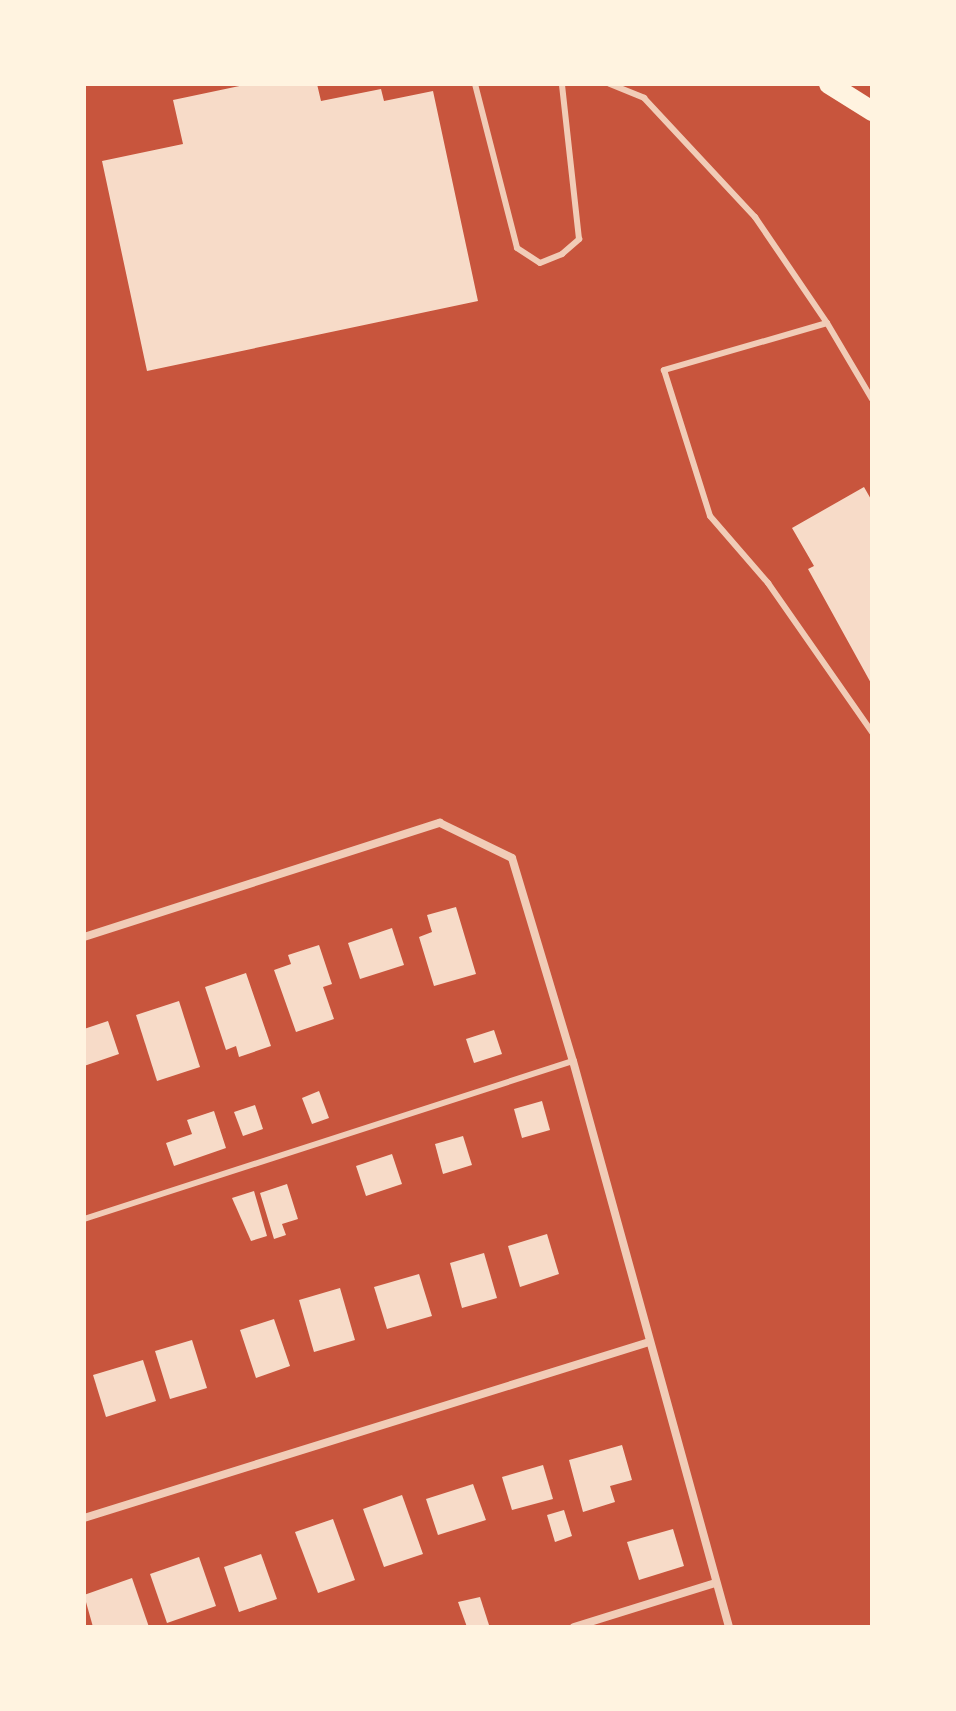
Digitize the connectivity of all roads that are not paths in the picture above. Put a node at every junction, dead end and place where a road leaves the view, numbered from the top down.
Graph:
1 (475, 84) edge
2 (562, 84) edge
3 (610, 84) edge
4 (829, 84) edge
5 (872, 111) edge
6 (827, 323) junction
7 (872, 399) edge
8 (872, 732) edge
9 (84, 937) edge
10 (573, 1061) junction
11 (84, 1219) edge
12 (649, 1342) junction
13 (84, 1518) edge
14 (715, 1583) junction
15 (574, 1627) edge
16 (729, 1627) edge

1 - 2 lane
3 - 6 lane
4 - 5 main road
6 - 7 lane
6 - 8 lane
9 - 10 street
10 - 11 lane
10 - 12 street
12 - 13 street
12 - 14 street
14 - 15 street
14 - 16 street

